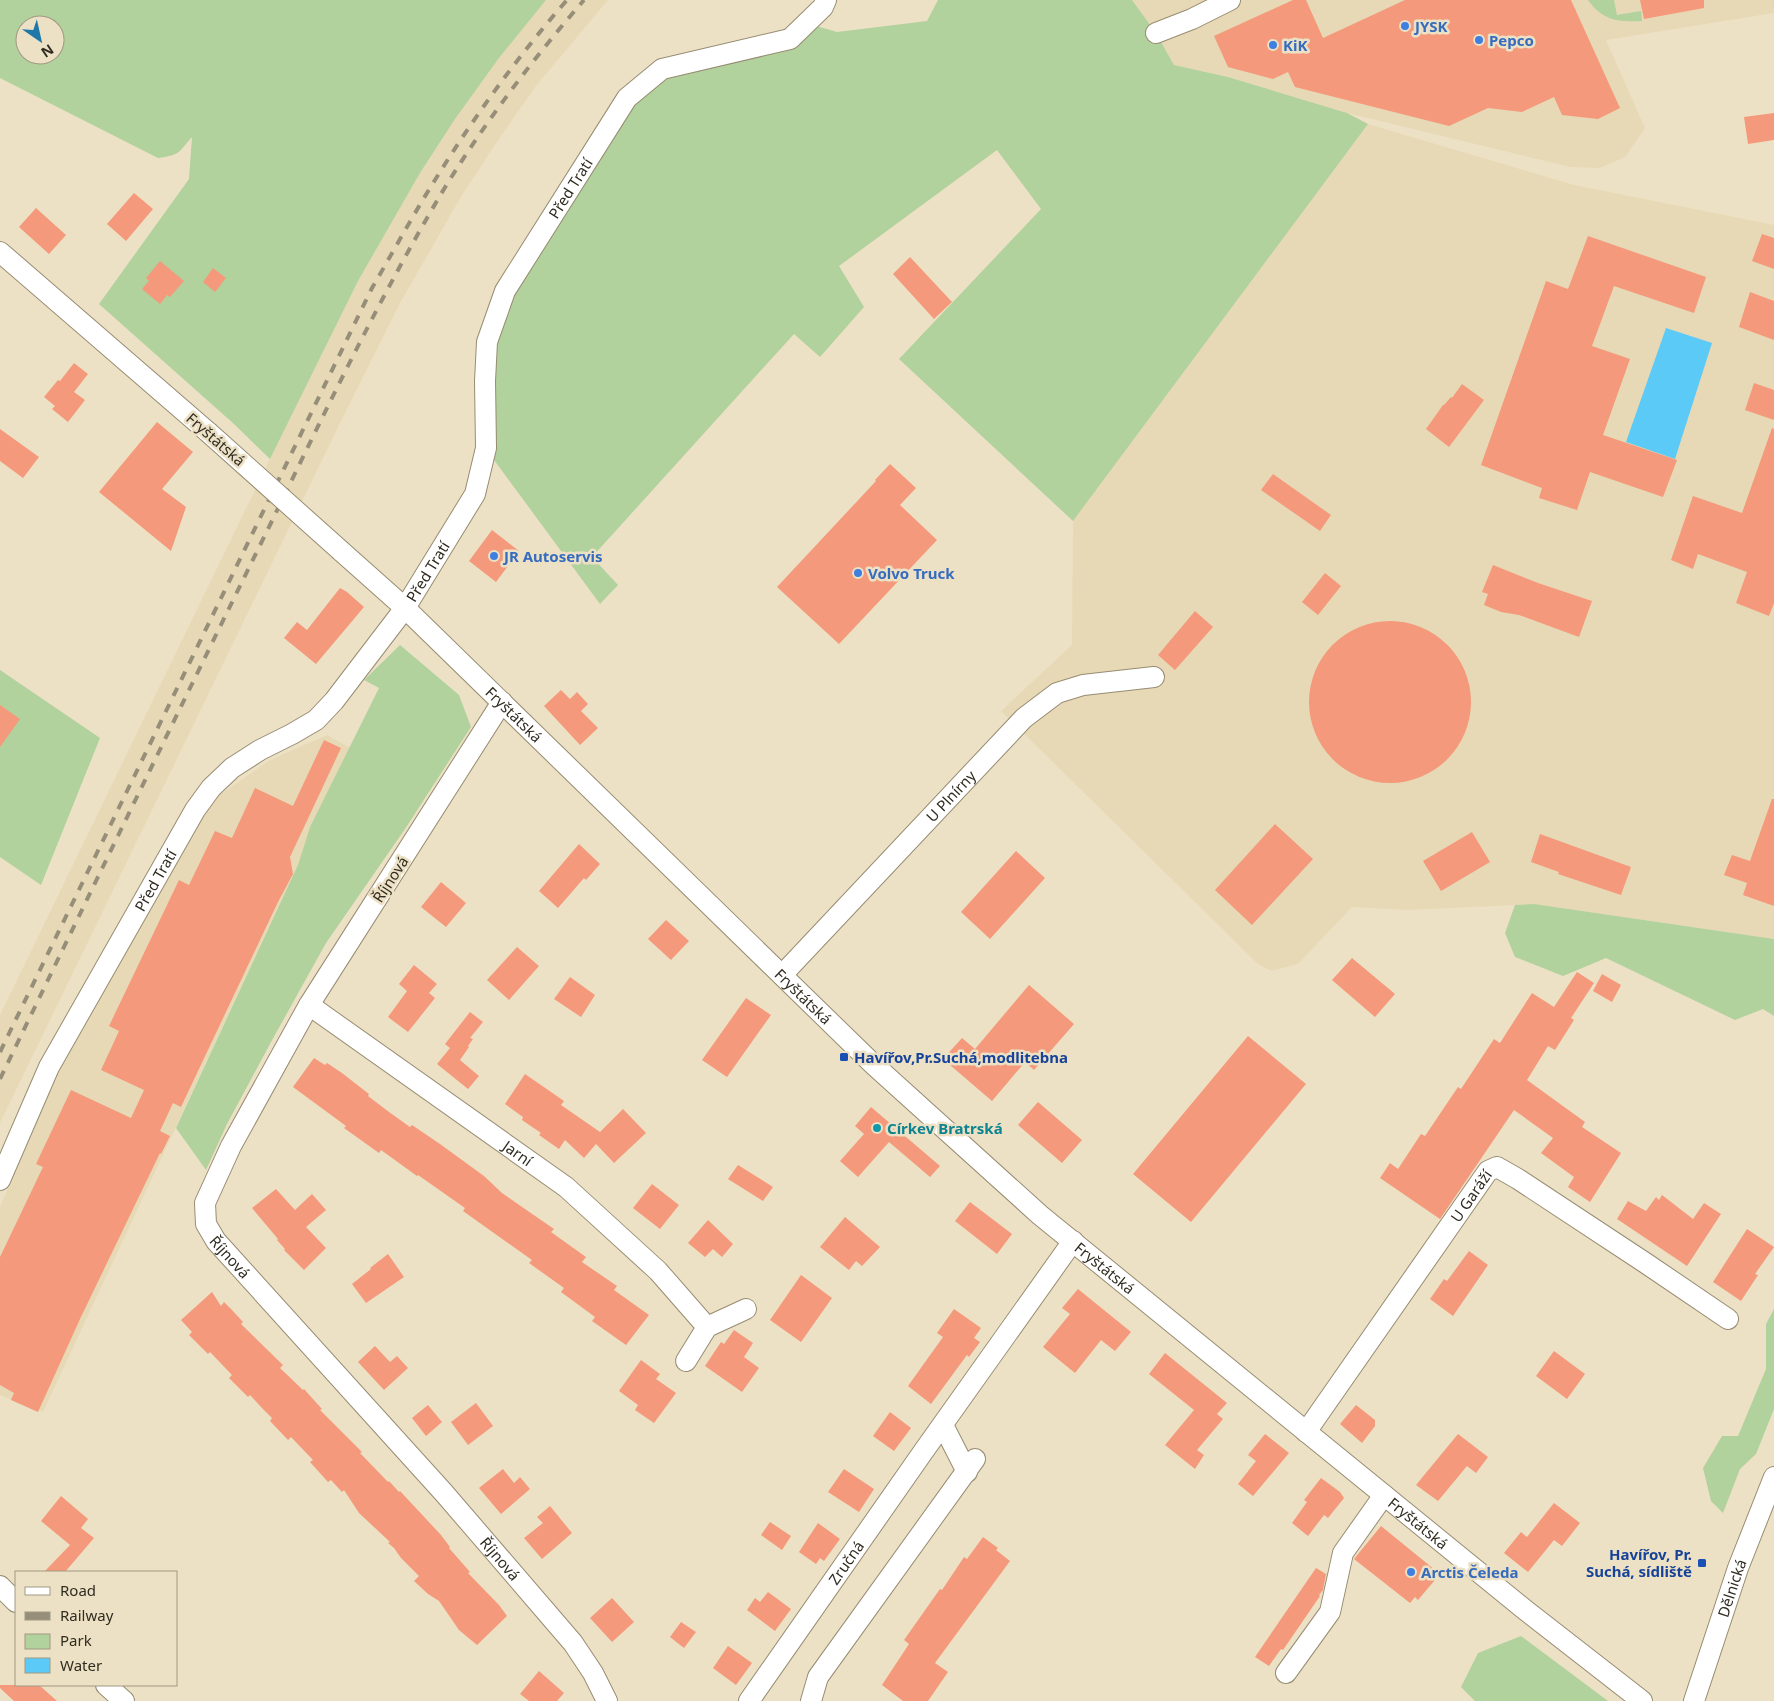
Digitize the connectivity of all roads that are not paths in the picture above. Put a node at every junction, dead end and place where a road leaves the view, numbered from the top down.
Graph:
1 (826, 0) edge
2 (1230, 0) edge
3 (1156, 33) dead end
4 (0, 252) edge
5 (405, 608) junction
6 (1154, 677) dead end
7 (502, 702) junction
8 (782, 975) junction
9 (309, 1005) junction
10 (0, 1180) edge
11 (1073, 1241) junction
12 (746, 1309) dead end
13 (1728, 1319) dead end
14 (707, 1326) junction
15 (686, 1361) dead end
16 (943, 1425) junction
17 (1306, 1432) junction
18 (1774, 1477) edge
19 (1384, 1494) junction
20 (0, 1586) edge
21 (15, 1601) edge
22 (1286, 1673) dead end
23 (107, 1686) edge
24 (124, 1701) edge
25 (607, 1701) edge
26 (749, 1701) edge
27 (811, 1701) edge
28 (1642, 1701) edge
29 (1694, 1701) edge

1 - 5 street, Před Tratí
2 - 3 street
4 - 5 street, Fryštátská, bridge
5 - 7 street, Fryštátská
5 - 10 street, Před Tratí
6 - 8 street, U Plnírny
7 - 8 street, Fryštátská
7 - 9 street, Říjnová
8 - 11 street, Fryštátská
9 - 14 street, Jarní
9 - 25 street, Říjnová
11 - 16 street, Zručná
11 - 17 street, Fryštátská
12 - 14 street
13 - 17 street, U Garáží
14 - 15 street
16 - 26 street, Zručná
16 - 27 street
17 - 19 street, Fryštátská
18 - 29 street, Dělnická
19 - 22 street
19 - 28 street, Fryštátská
20 - 21 street
23 - 24 street

